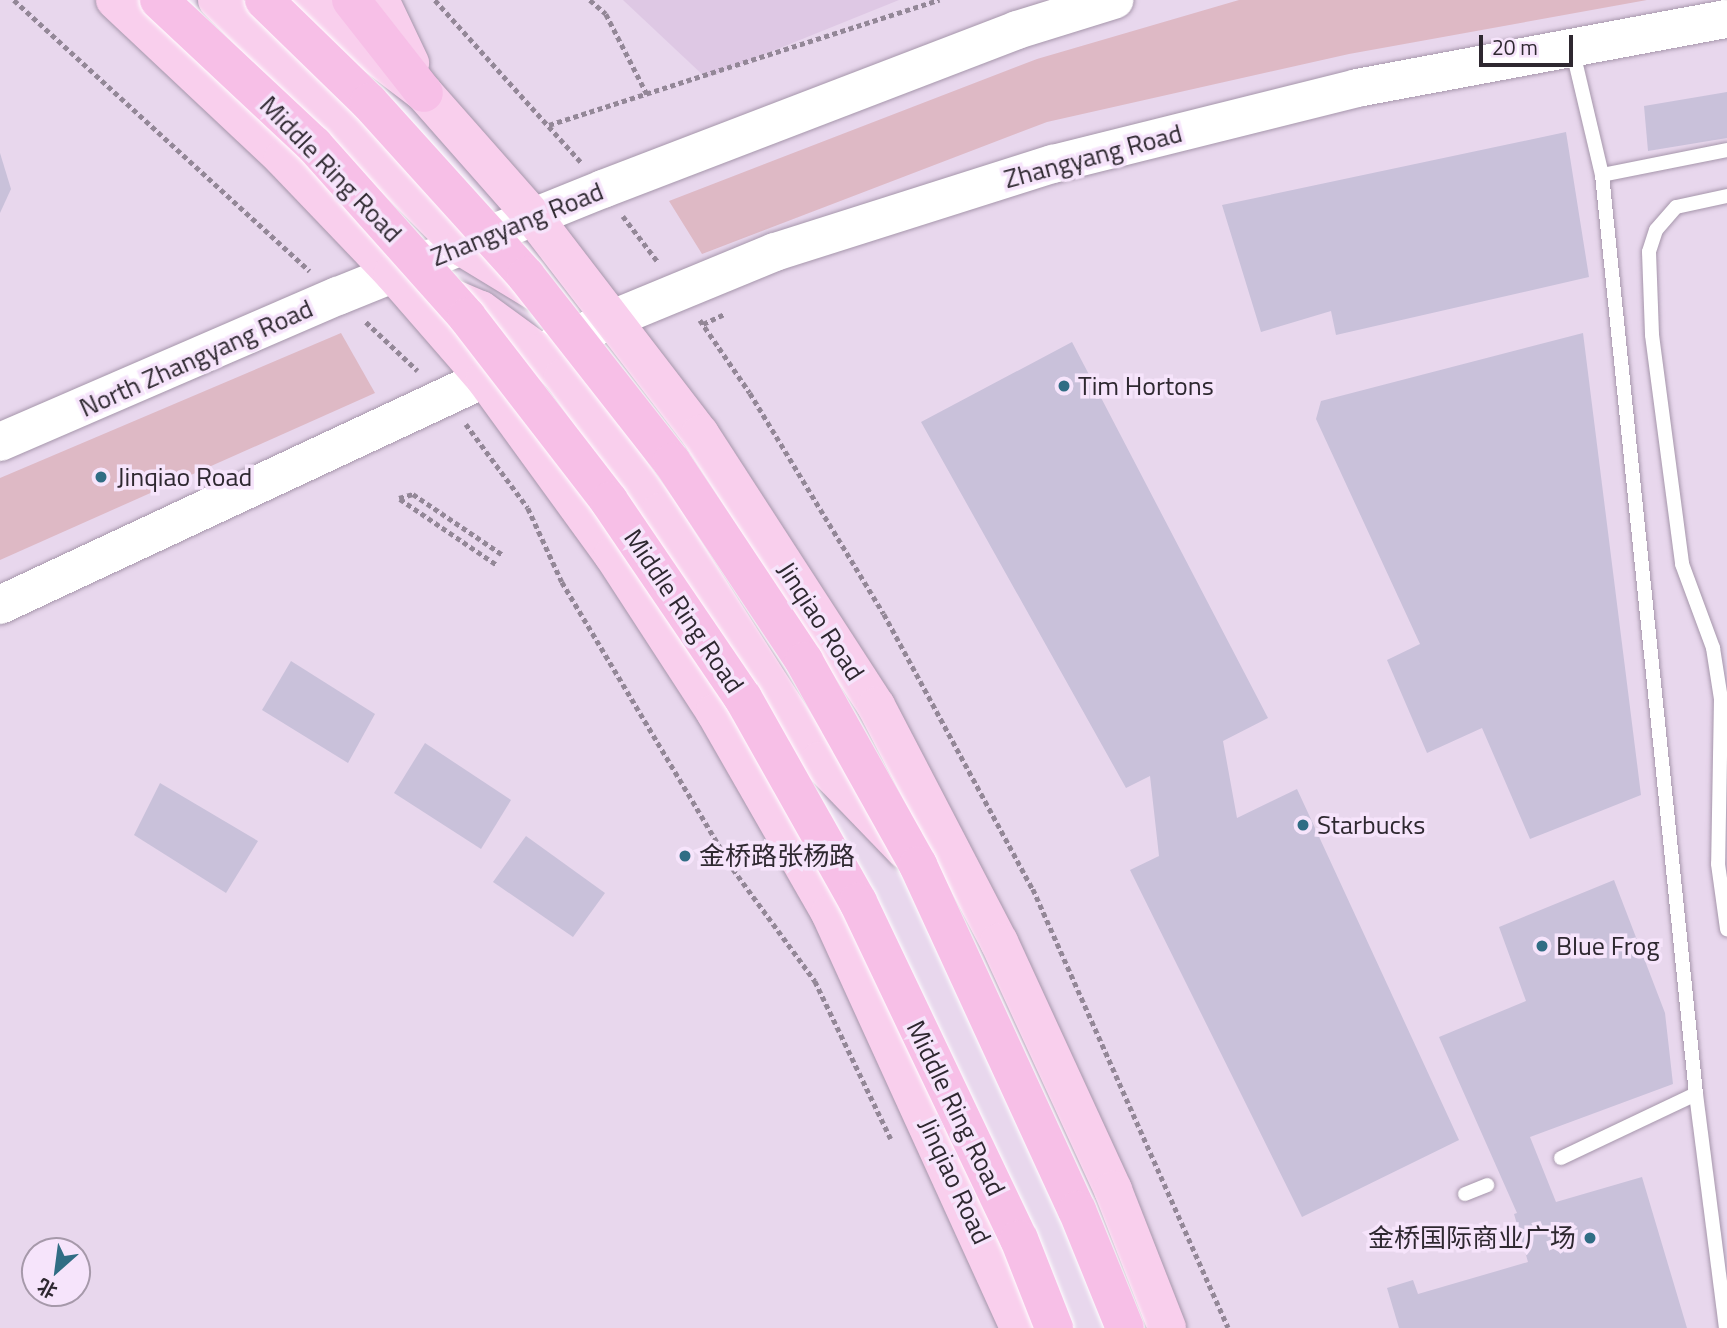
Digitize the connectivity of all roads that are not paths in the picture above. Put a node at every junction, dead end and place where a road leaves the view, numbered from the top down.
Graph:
1 (115, 0) edge
2 (159, 0) edge
3 (217, 0) edge
4 (264, 0) edge
5 (302, 0) edge
6 (351, 0) edge
7 (380, 0) edge
8 (1114, 0) edge
9 (1727, 19) edge
10 (1571, 45) junction
11 (424, 93) junction
12 (1727, 150) edge
13 (1602, 175) junction
14 (1727, 195) edge
15 (535, 219) junction
16 (462, 247) junction
17 (393, 274) junction
18 (610, 320) junction
19 (540, 353) junction
20 (485, 379) junction
21 (0, 442) edge
22 (0, 605) edge
23 (1727, 929) edge
24 (999, 942) junction
25 (1696, 1094) junction
26 (1561, 1158) dead end
27 (1488, 1185) dead end
28 (1465, 1194) dead end
29 (990, 1258) junction
30 (1019, 1328) edge
31 (1055, 1328) edge
32 (1064, 1328) edge
33 (1125, 1328) edge
34 (1167, 1328) edge
35 (1726, 1328) edge

1 - 17 main road, Jinqiao Road
2 - 31 highway, Middle Ring Road, bridge
3 - 16 main road
4 - 33 highway, bridge
5 - 11 main road, Jinqiao Road
6 - 11 highway
7 - 11 main road, Jinqiao Road
8 - 15 main road, Zhangyang Road
9 - 10 main road, Zhangyang Road
10 - 13 lane
10 - 18 main road, Zhangyang Road
11 - 15 main road, Jinqiao Road
12 - 13 lane
13 - 25 lane
14 - 23 lane
15 - 16 main road, Zhangyang Road
15 - 18 main road, Jinqiao Road
16 - 17 main road, Zhangyang Road
16 - 18 main road
17 - 19 main road
17 - 20 main road, Jinqiao Road
17 - 21 main road, North Zhangyang Road
18 - 19 main road, Zhangyang Road
18 - 24 main road, Jinqiao Road
19 - 20 main road, Zhangyang Road
19 - 24 main road
20 - 22 main road
20 - 29 main road, Jinqiao Road
24 - 34 main road, Jinqiao Road
25 - 26 lane
25 - 35 lane
27 - 28 lane
29 - 30 main road, Jinqiao Road
29 - 32 main road

